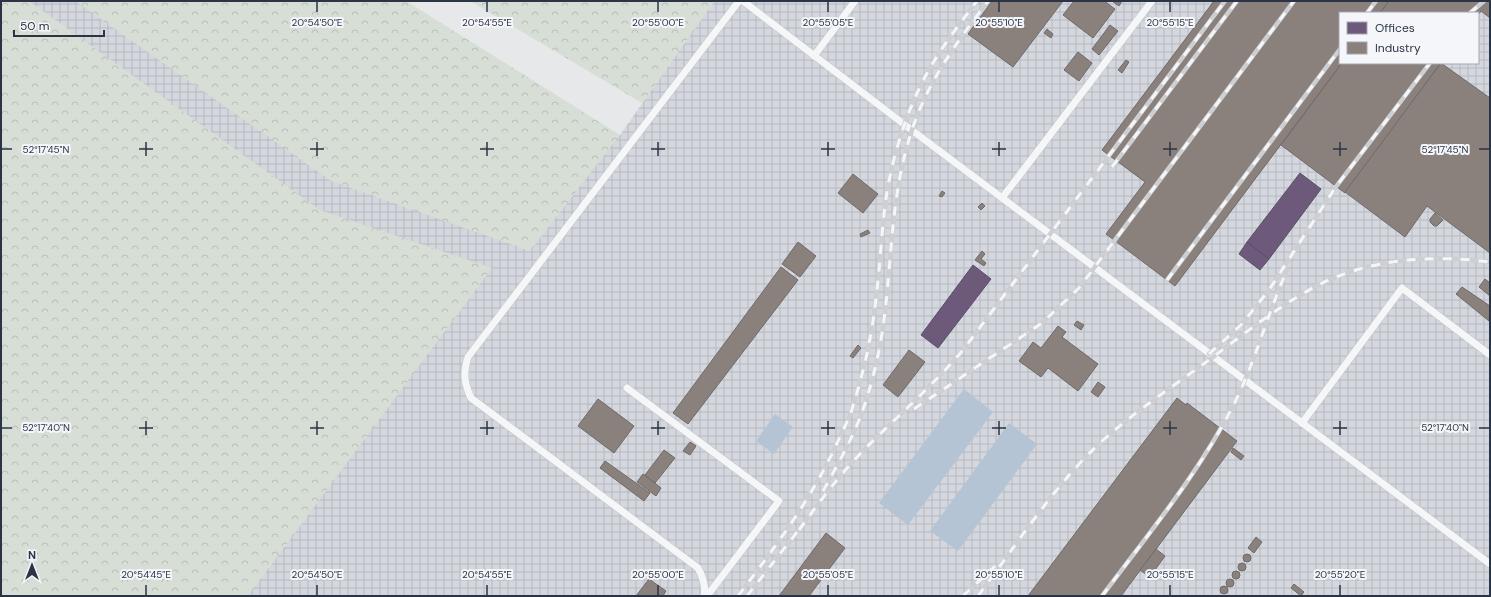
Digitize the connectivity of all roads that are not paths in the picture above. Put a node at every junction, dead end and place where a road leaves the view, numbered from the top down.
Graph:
1 (739, 1) edge
2 (743, 1) edge
3 (855, 1) edge
4 (1152, 1) edge
5 (814, 56) junction
6 (1002, 198) junction
7 (1490, 355) edge
8 (627, 388) dead end
9 (1302, 423) junction
10 (1490, 564) edge
11 (704, 596) edge
12 (708, 596) edge

1 - 11 lane
2 - 5 lane
3 - 5 lane
4 - 6 lane
5 - 6 lane
6 - 9 lane
7 - 9 lane
8 - 12 lane
9 - 10 lane

